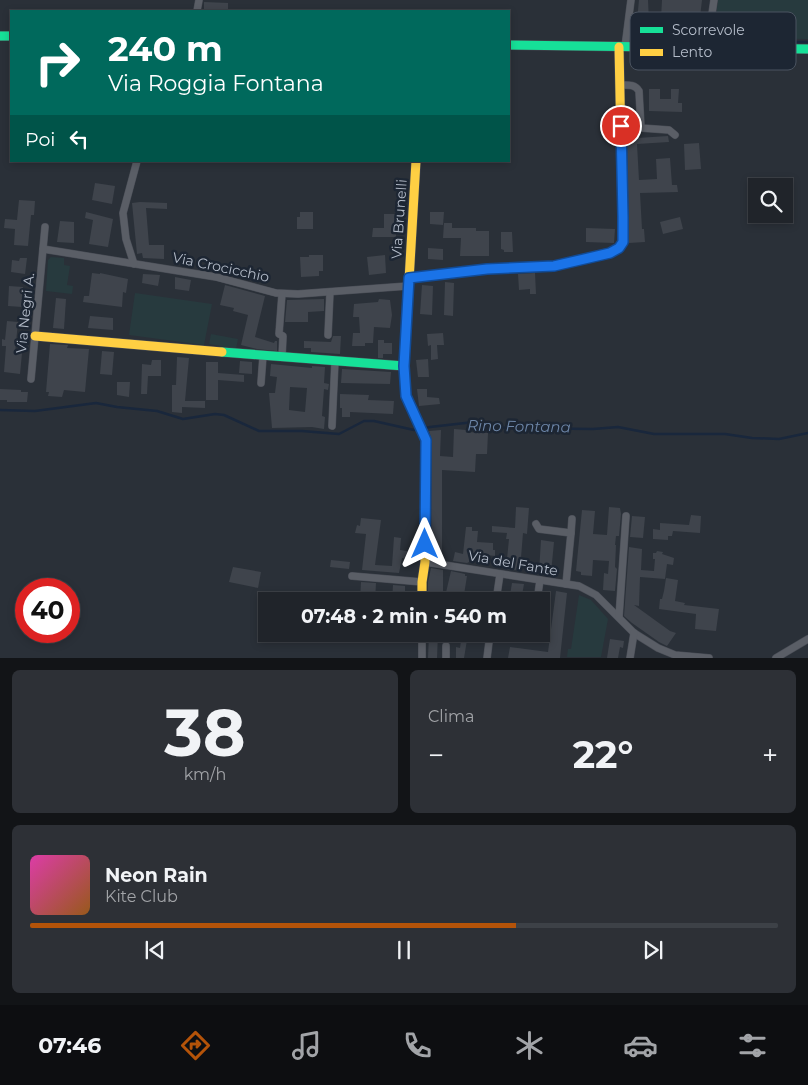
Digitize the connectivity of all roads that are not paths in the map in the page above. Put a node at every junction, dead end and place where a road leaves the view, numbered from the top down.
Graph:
1 (631, 0) edge
2 (510, 45) edge
3 (622, 47) junction
4 (630, 47) edge
5 (620, 85) junction
6 (675, 135) dead end
7 (137, 162) edge
8 (416, 162) edge
9 (45, 227) dead end
10 (43, 249) junction
11 (134, 264) junction
12 (408, 282) junction
13 (330, 292) junction
14 (282, 294) junction
15 (328, 335) dead end
16 (35, 336) junction
17 (263, 356) junction
18 (282, 357) junction
19 (335, 361) junction
20 (404, 366) junction
21 (31, 379) dead end
22 (262, 383) dead end
23 (332, 426) dead end
24 (626, 516) dead end
25 (572, 519) dead end
26 (536, 524) dead end
27 (571, 533) junction
28 (425, 562) junction
29 (500, 574) junction
30 (352, 576) dead end
31 (540, 580) junction
32 (422, 582) junction
33 (566, 584) junction
34 (422, 592) edge
35 (497, 592) edge
36 (538, 592) edge
37 (619, 618) junction
38 (634, 633) junction
39 (808, 639) edge
40 (422, 642) edge
41 (489, 642) edge
42 (446, 646) dead end
43 (422, 658) edge
44 (446, 658) edge
45 (487, 658) edge
46 (630, 658) edge
47 (710, 658) edge
48 (776, 658) edge

1 - 3 street
2 - 3 street
3 - 4 street
3 - 5 street
5 - 6 street
5 - 12 street
7 - 11 street
8 - 12 street, Via Brunelli
9 - 10 street, Via Negri A.
10 - 11 street
10 - 16 street, Via Negri A.
11 - 14 street, Via Crocicchio
12 - 13 street, Via Crocicchio
12 - 20 street
13 - 14 street, Via Crocicchio
13 - 15 street
14 - 18 street
16 - 17 street
16 - 21 street, Via Negri A.
17 - 18 street
17 - 22 street
18 - 19 street
19 - 20 street
19 - 23 street
20 - 28 street
24 - 37 street
25 - 27 street, Via del Fante
26 - 27 street
27 - 33 street, Via del Fante
28 - 29 street, Via del Fante
28 - 32 street
29 - 31 street, Via del Fante
29 - 35 street
30 - 32 street
31 - 33 street, Via del Fante
31 - 36 street
32 - 34 street
33 - 37 street, Via del Fante
37 - 38 street, Via del Fante
38 - 46 street
38 - 47 street, Via del Fante
39 - 48 street
40 - 43 street
41 - 45 street
42 - 44 street

